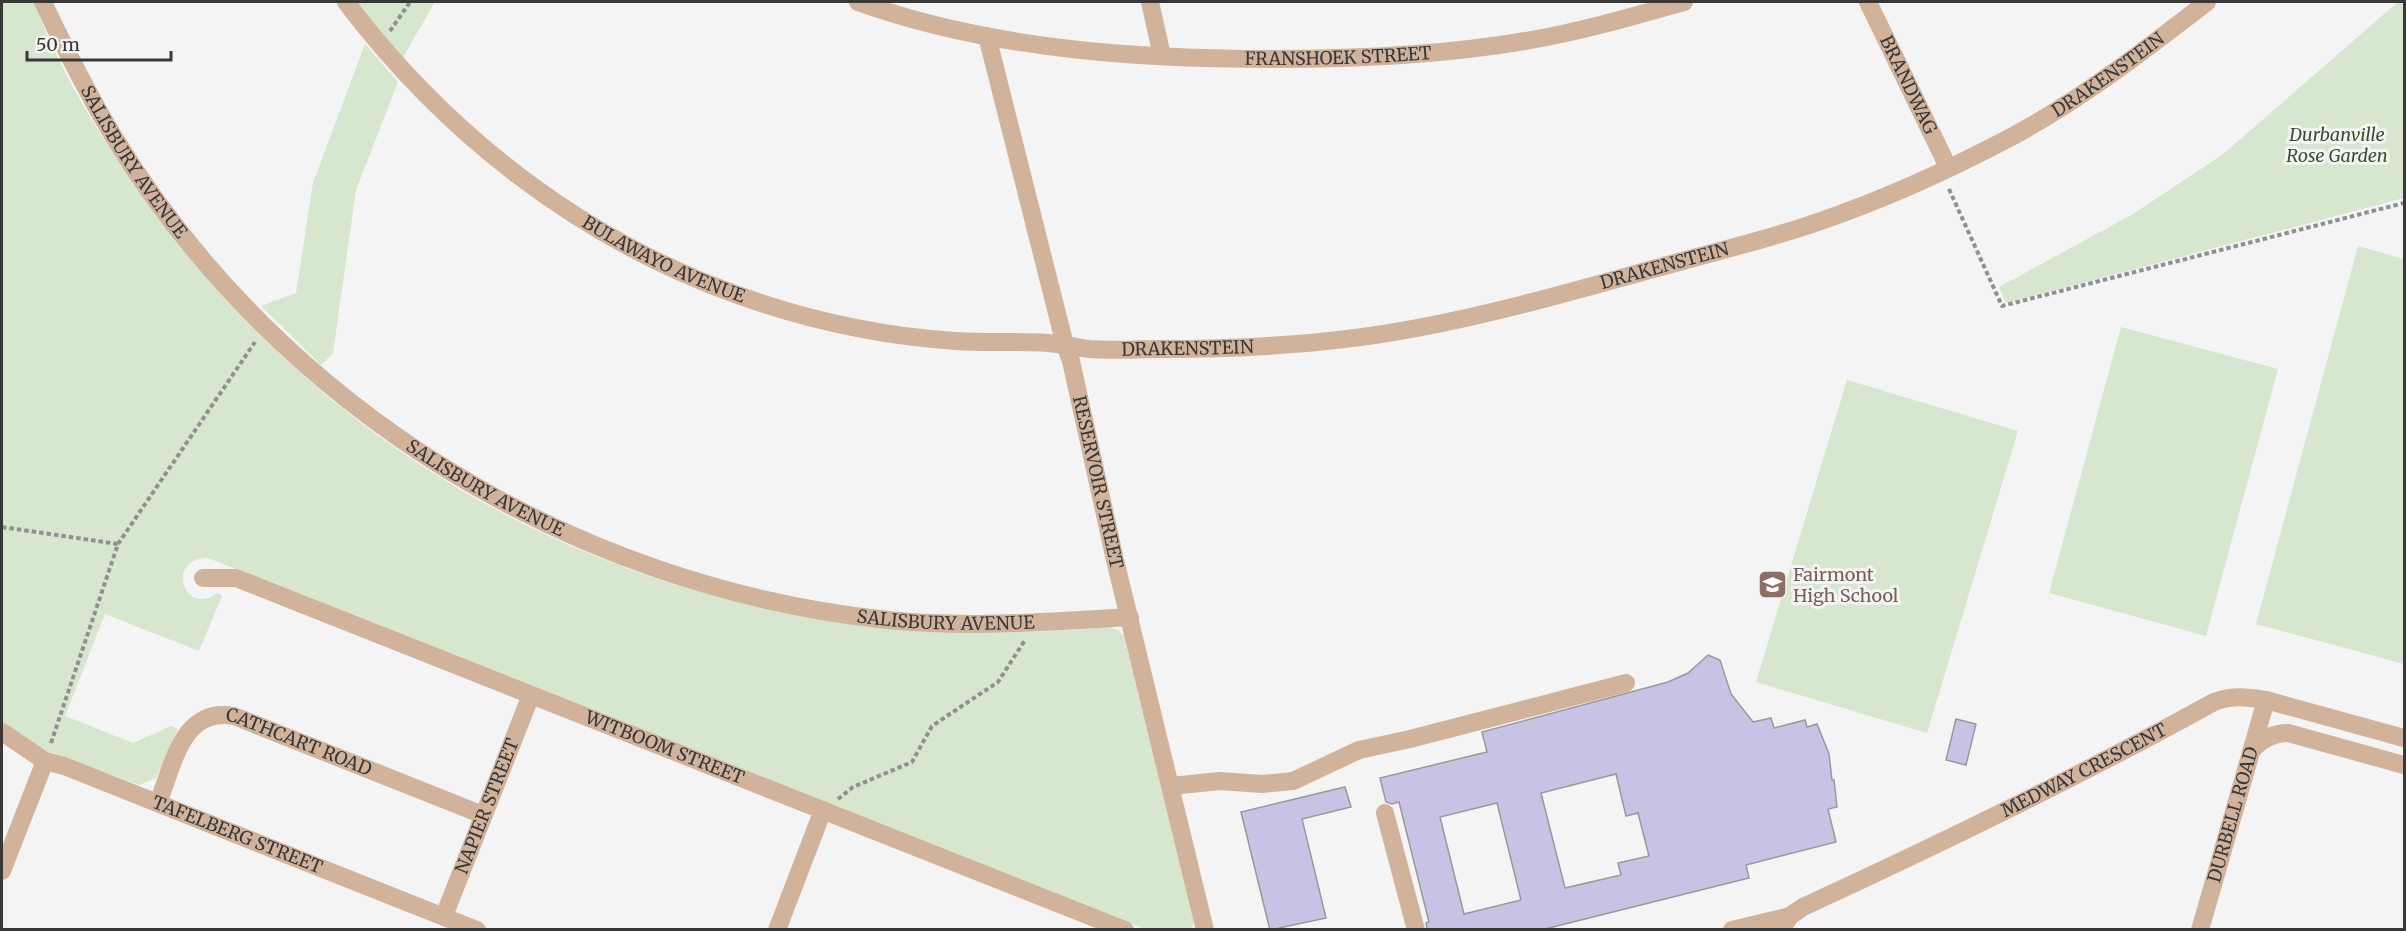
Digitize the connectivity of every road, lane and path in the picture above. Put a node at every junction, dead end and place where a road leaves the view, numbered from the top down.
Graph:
1 (44, 2) edge
2 (346, 2) edge
3 (410, 2) edge
4 (858, 2) edge
5 (1150, 2) edge
6 (1684, 2) edge
7 (1868, 2) edge
8 (2207, 2) edge
9 (987, 36) junction
10 (380, 47) junction
11 (1162, 56) junction
12 (1948, 167) junction
13 (2404, 203) edge
14 (265, 326) junction
15 (1065, 345) junction
16 (2, 527) edge
17 (118, 544) junction
18 (202, 578) dead end
19 (1130, 616) junction
20 (1035, 624) junction
21 (1626, 682) dead end
22 (531, 695) junction
23 (2266, 700) junction
24 (2, 732) edge
25 (2404, 738) edge
26 (2252, 750) junction
27 (45, 761) junction
28 (2404, 765) edge
29 (1171, 786) junction
30 (158, 803) junction
31 (823, 810) junction
32 (1385, 813) dead end
33 (483, 815) junction
34 (2, 871) edge
35 (444, 916) junction
36 (1786, 923) edge
37 (477, 930) edge
38 (777, 930) edge
39 (1125, 930) edge
40 (1205, 930) edge
41 (1416, 930) edge
42 (1732, 930) edge
43 (2200, 930) edge

1 - 14 street, SALISBURY AVENUE
2 - 10 street, BULAWAYO AVENUE
3 - 10 path
4 - 9 street, FRANSHOEK STREET
5 - 11 street
6 - 11 street, FRANSHOEK STREET
7 - 12 street, BRANDWAG
8 - 12 street, DRAKENSTEIN
9 - 11 street, FRANSHOEK STREET
9 - 15 street, RESERVOIR STREET
10 - 15 street, BULAWAYO AVENUE
12 - 13 path
12 - 15 street, DRAKENSTEIN
14 - 17 path
14 - 20 street, SALISBURY AVENUE
15 - 19 street, RESERVOIR STREET
16 - 17 path
17 - 27 path
18 - 22 street, WITBOOM STREET
19 - 20 street, SALISBURY AVENUE
19 - 29 street, RESERVOIR STREET
20 - 31 path
21 - 29 street
22 - 31 street, WITBOOM STREET
22 - 33 street, NAPIER STREET
23 - 25 street, MEDWAY CRESCENT
23 - 26 street, DURBELL ROAD
23 - 36 street, MEDWAY CRESCENT
24 - 27 street, TAFELBERG STREET
26 - 28 street
26 - 43 street, DURBELL ROAD
27 - 30 street, TAFELBERG STREET
27 - 34 street
29 - 40 street, RESERVOIR STREET
30 - 33 street, CATHCART ROAD
30 - 35 street, TAFELBERG STREET
31 - 38 street
31 - 39 street, WITBOOM STREET
32 - 41 street
33 - 35 street, NAPIER STREET
35 - 37 street, TAFELBERG STREET
36 - 42 street, MEDWAY CRESCENT

